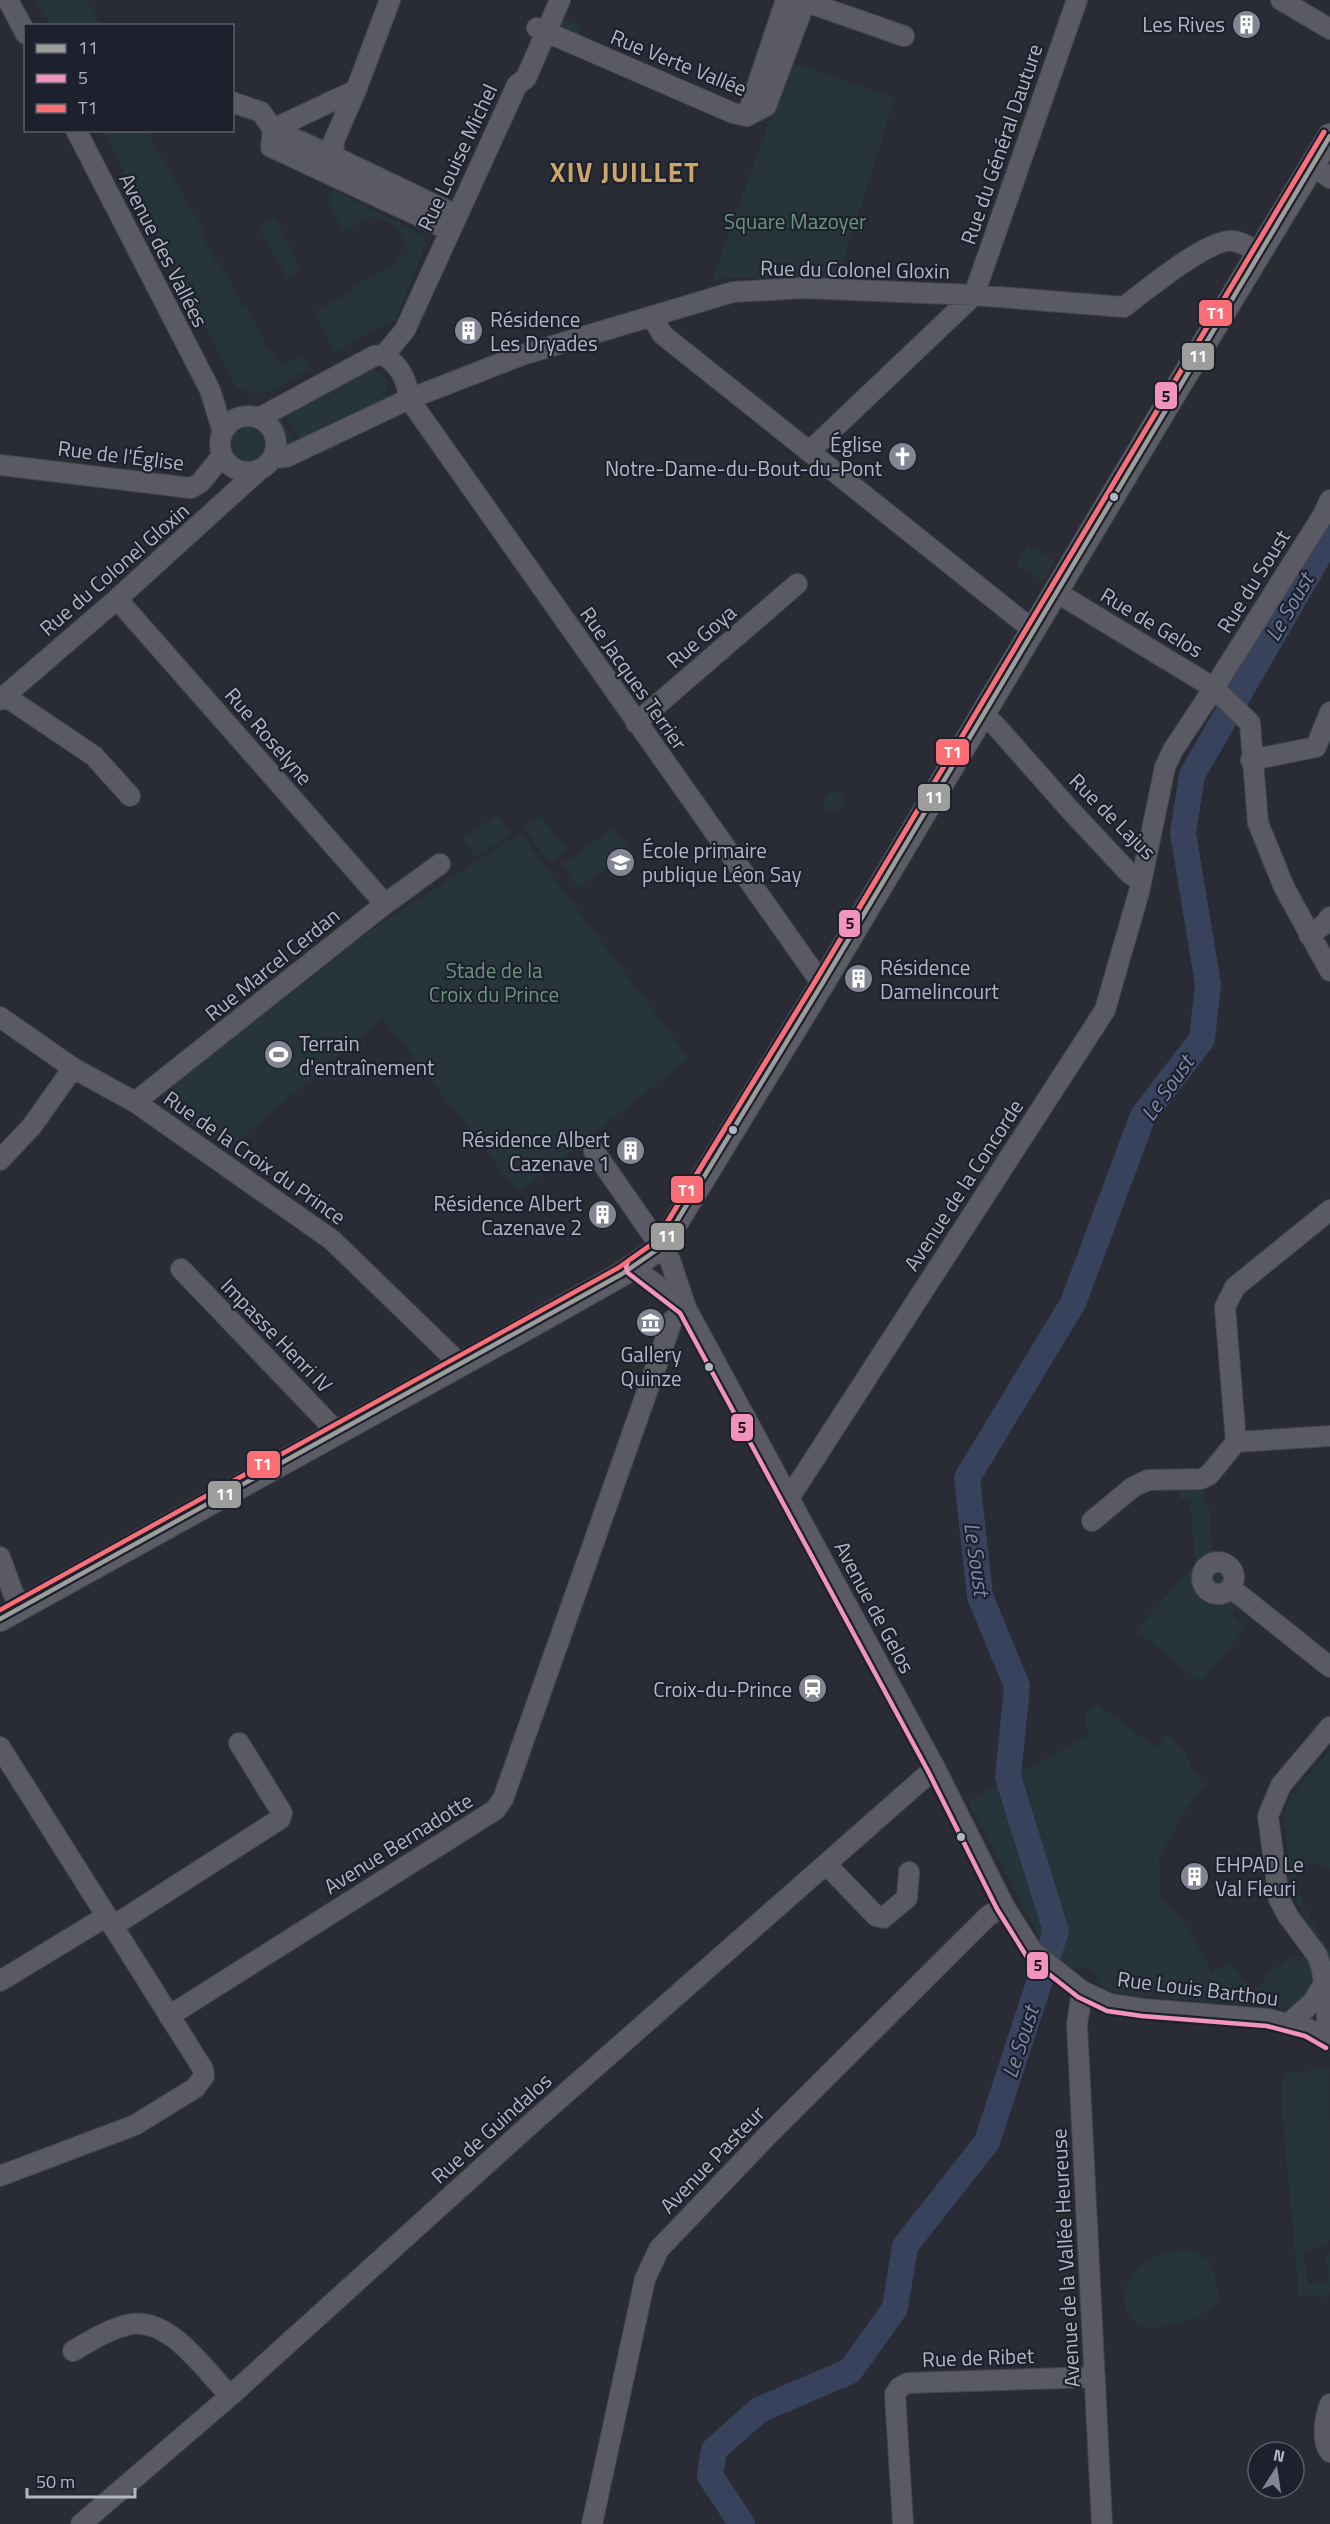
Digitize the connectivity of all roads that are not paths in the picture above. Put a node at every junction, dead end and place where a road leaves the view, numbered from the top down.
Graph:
1 (8, 0) edge
2 (390, 0) edge
3 (549, 0) edge
4 (560, 0) edge
5 (1077, 0) edge
6 (1281, 0) edge
7 (798, 1) edge
8 (1330, 29) edge
9 (24, 30) edge
10 (542, 30) junction
11 (904, 36) dead end
12 (357, 90) junction
13 (234, 103) edge
14 (273, 129) junction
15 (77, 132) edge
16 (1330, 136) edge
17 (335, 157) junction
18 (1321, 172) edge
19 (452, 223) junction
20 (1259, 253) junction
21 (974, 295) junction
22 (652, 317) junction
23 (390, 359) junction
24 (210, 390) junction
25 (409, 399) junction
26 (238, 417) junction
27 (259, 418) junction
28 (222, 432) junction
29 (810, 450) junction
30 (222, 456) junction
31 (273, 458) junction
32 (0, 465) edge
33 (257, 472) junction
34 (1330, 500) edge
35 (797, 584) dead end
36 (1056, 592) junction
37 (117, 599) junction
38 (1033, 630) junction
39 (1218, 691) junction
40 (2, 698) edge
41 (1330, 712) edge
42 (983, 715) junction
43 (636, 723) junction
44 (1251, 760) junction
45 (130, 796) dead end
46 (440, 864) dead end
47 (1141, 881) junction
48 (385, 904) junction
49 (1330, 917) edge
50 (1309, 935) junction
51 (1330, 971) edge
52 (822, 984) junction
53 (0, 1017) edge
54 (73, 1068) junction
55 (135, 1102) junction
56 (594, 1151) dead end
57 (0, 1160) edge
58 (1330, 1210) edge
59 (662, 1247) junction
60 (633, 1267) junction
61 (181, 1269) dead end
62 (686, 1308) junction
63 (460, 1364) junction
64 (339, 1433) junction
65 (1330, 1436) edge
66 (1236, 1442) junction
67 (789, 1498) junction
68 (1092, 1521) dead end
69 (0, 1557) edge
70 (1231, 1588) dead end
71 (22, 1607) junction
72 (0, 1619) edge
73 (1330, 1667) edge
74 (1330, 1727) edge
75 (239, 1743) dead end
76 (0, 1747) edge
77 (935, 1768) junction
78 (826, 1864) junction
79 (909, 1872) dead end
80 (1004, 1906) junction
81 (110, 1921) junction
82 (1063, 1978) joint
83 (0, 1981) edge
84 (1324, 1983) junction
85 (1082, 1991) junction
86 (169, 2016) junction
87 (1289, 2023) junction
88 (1328, 2039) edge
89 (0, 2176) edge
90 (73, 2351) dead end
91 (1095, 2377) junction
92 (230, 2396) junction
93 (1330, 2404) edge
94 (1330, 2452) edge
95 (81, 2524) edge
96 (592, 2524) edge
97 (903, 2524) edge
98 (1102, 2524) edge

1 - 9 street
2 - 12 street
3 - 10 street
4 - 10 street
5 - 21 street, Rue du Général Dauture
6 - 8 street
7 - 10 street, Rue Verte Vallée
7 - 11 street
10 - 19 street, Rue Louise Michel
12 - 14 street
12 - 17 street
13 - 14 street
14 - 17 street
14 - 19 street
15 - 24 street, Avenue des Vallées
16 - 18 main road
17 - 19 street
18 - 20 main road
19 - 23 street, Rue Louise Michel
20 - 21 street, Rue du Colonel Gloxin
20 - 36 main road
21 - 22 street, Rue du Colonel Gloxin
21 - 29 street, Rue du Général Dauture
22 - 25 street, Rue du Colonel Gloxin
22 - 29 street
23 - 25 street
23 - 27 street
24 - 26 street, Avenue des Vallées
24 - 28 street, Avenue des Vallées
25 - 31 street, Rue du Colonel Gloxin
25 - 43 street, Rue Jacques Terrier
26 - 27 street
26 - 28 street
27 - 31 street
28 - 30 street
29 - 38 street
30 - 32 street, Rue de l'Église
30 - 33 street
31 - 33 street
33 - 37 street, Rue du Colonel Gloxin
34 - 39 street, Rue du Soust
35 - 43 street, Rue Goya
36 - 38 main road
36 - 39 street, Rue de Gelos
37 - 40 street, Rue du Colonel Gloxin
37 - 48 street, Rue Roselyne
38 - 42 main road
39 - 44 street, Rue de Gelos
39 - 47 street, Rue de Lajus
40 - 45 street
41 - 44 street
42 - 47 street, Rue de Lajus
42 - 52 main road
43 - 52 street, Rue Jacques Terrier
44 - 50 street
46 - 48 street, Rue Marcel Cerdan
47 - 67 street, Avenue de la Concorde
48 - 55 street, Rue Marcel Cerdan
49 - 50 street
50 - 51 street
52 - 59 main road
53 - 54 street, Rue de la Croix du Prince
54 - 55 street, Rue de la Croix du Prince
54 - 57 street
55 - 63 street, Rue de la Croix du Prince
56 - 59 street, Avenue de Gelos
58 - 66 street
59 - 60 main road
59 - 62 street, Avenue de Gelos
60 - 62 street
60 - 63 main road
61 - 64 street, Impasse Henri IV
62 - 67 street, Avenue de Gelos
62 - 86 street, Avenue Bernadotte
63 - 64 main road
64 - 71 main road
65 - 66 street
66 - 68 street
67 - 77 street, Avenue de Gelos
69 - 71 street
70 - 73 street
71 - 72 main road
74 - 84 street
75 - 81 street
76 - 81 street
77 - 78 street, Rue de Guindalos
77 - 80 street, Avenue de Gelos
78 - 79 street
78 - 92 street, Rue de Guindalos
80 - 82 street, Avenue de Gelos
80 - 96 street, Avenue Pasteur
81 - 83 street
81 - 86 street
82 - 85 street, Rue Louis Barthou
84 - 87 street
84 - 88 street
85 - 87 street, Rue Louis Barthou
85 - 91 street, Avenue de la Vallée Heureuse
86 - 89 street
87 - 88 street, Rue Louis Barthou
90 - 92 street
91 - 97 street, Rue de Ribet
91 - 98 street, Avenue de la Vallée Heureuse
92 - 95 street, Rue de Guindalos
93 - 94 street

